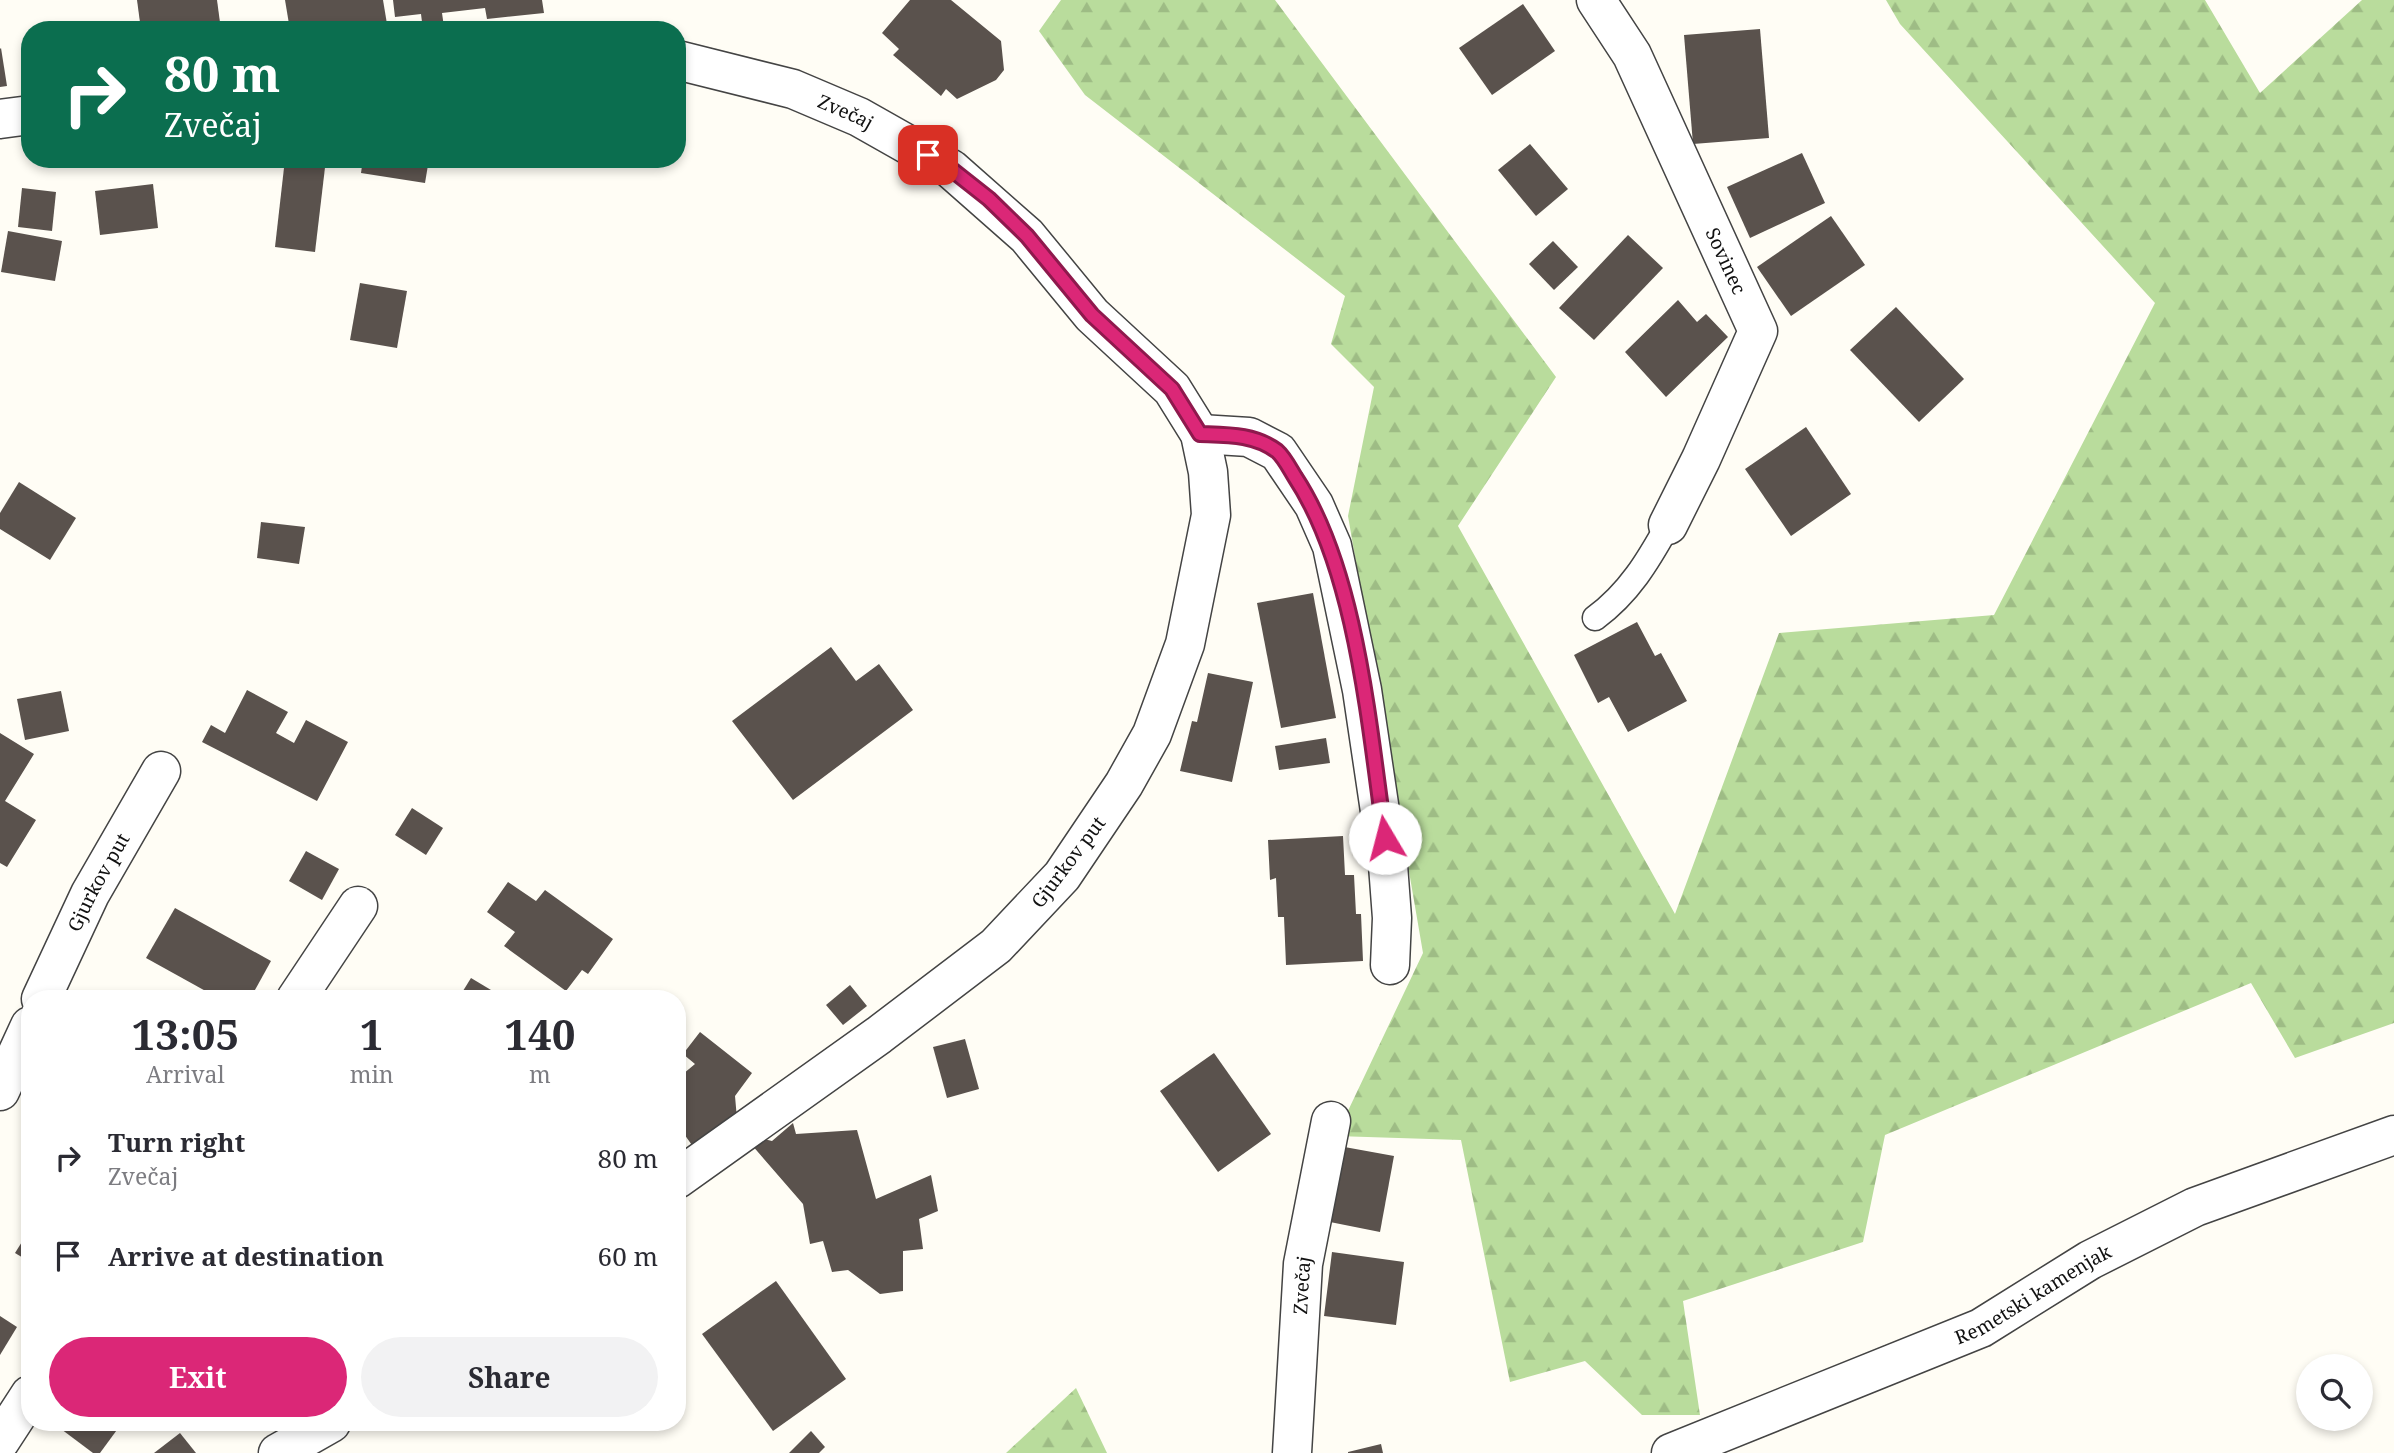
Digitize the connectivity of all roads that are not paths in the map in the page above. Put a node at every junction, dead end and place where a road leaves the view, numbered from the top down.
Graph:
1 (1596, 0) edge
2 (686, 62) edge
3 (21, 116) edge
4 (0, 119) edge
5 (1200, 434) junction
6 (1668, 525) joint
7 (1595, 618) dead end
8 (160, 771) dead end
9 (358, 906) dead end
10 (1390, 965) dead end
11 (45, 990) edge
12 (302, 990) edge
13 (21, 1046) edge
14 (0, 1091) edge
15 (1331, 1121) dead end
16 (2394, 1135) edge
17 (686, 1173) edge
18 (21, 1409) edge
19 (317, 1431) edge
20 (0, 1441) edge
21 (278, 1453) edge
22 (1292, 1453) edge
23 (1671, 1453) edge

1 - 6 street, Sovinec
2 - 5 street, Zvečaj
3 - 4 street
5 - 10 street
5 - 17 street, Gjurkov put
6 - 7 lane
8 - 11 street, Gjurkov put
9 - 12 street
13 - 14 street
15 - 22 street, Zvečaj
16 - 23 street, Remetski kamenjak
18 - 20 street
19 - 21 street

